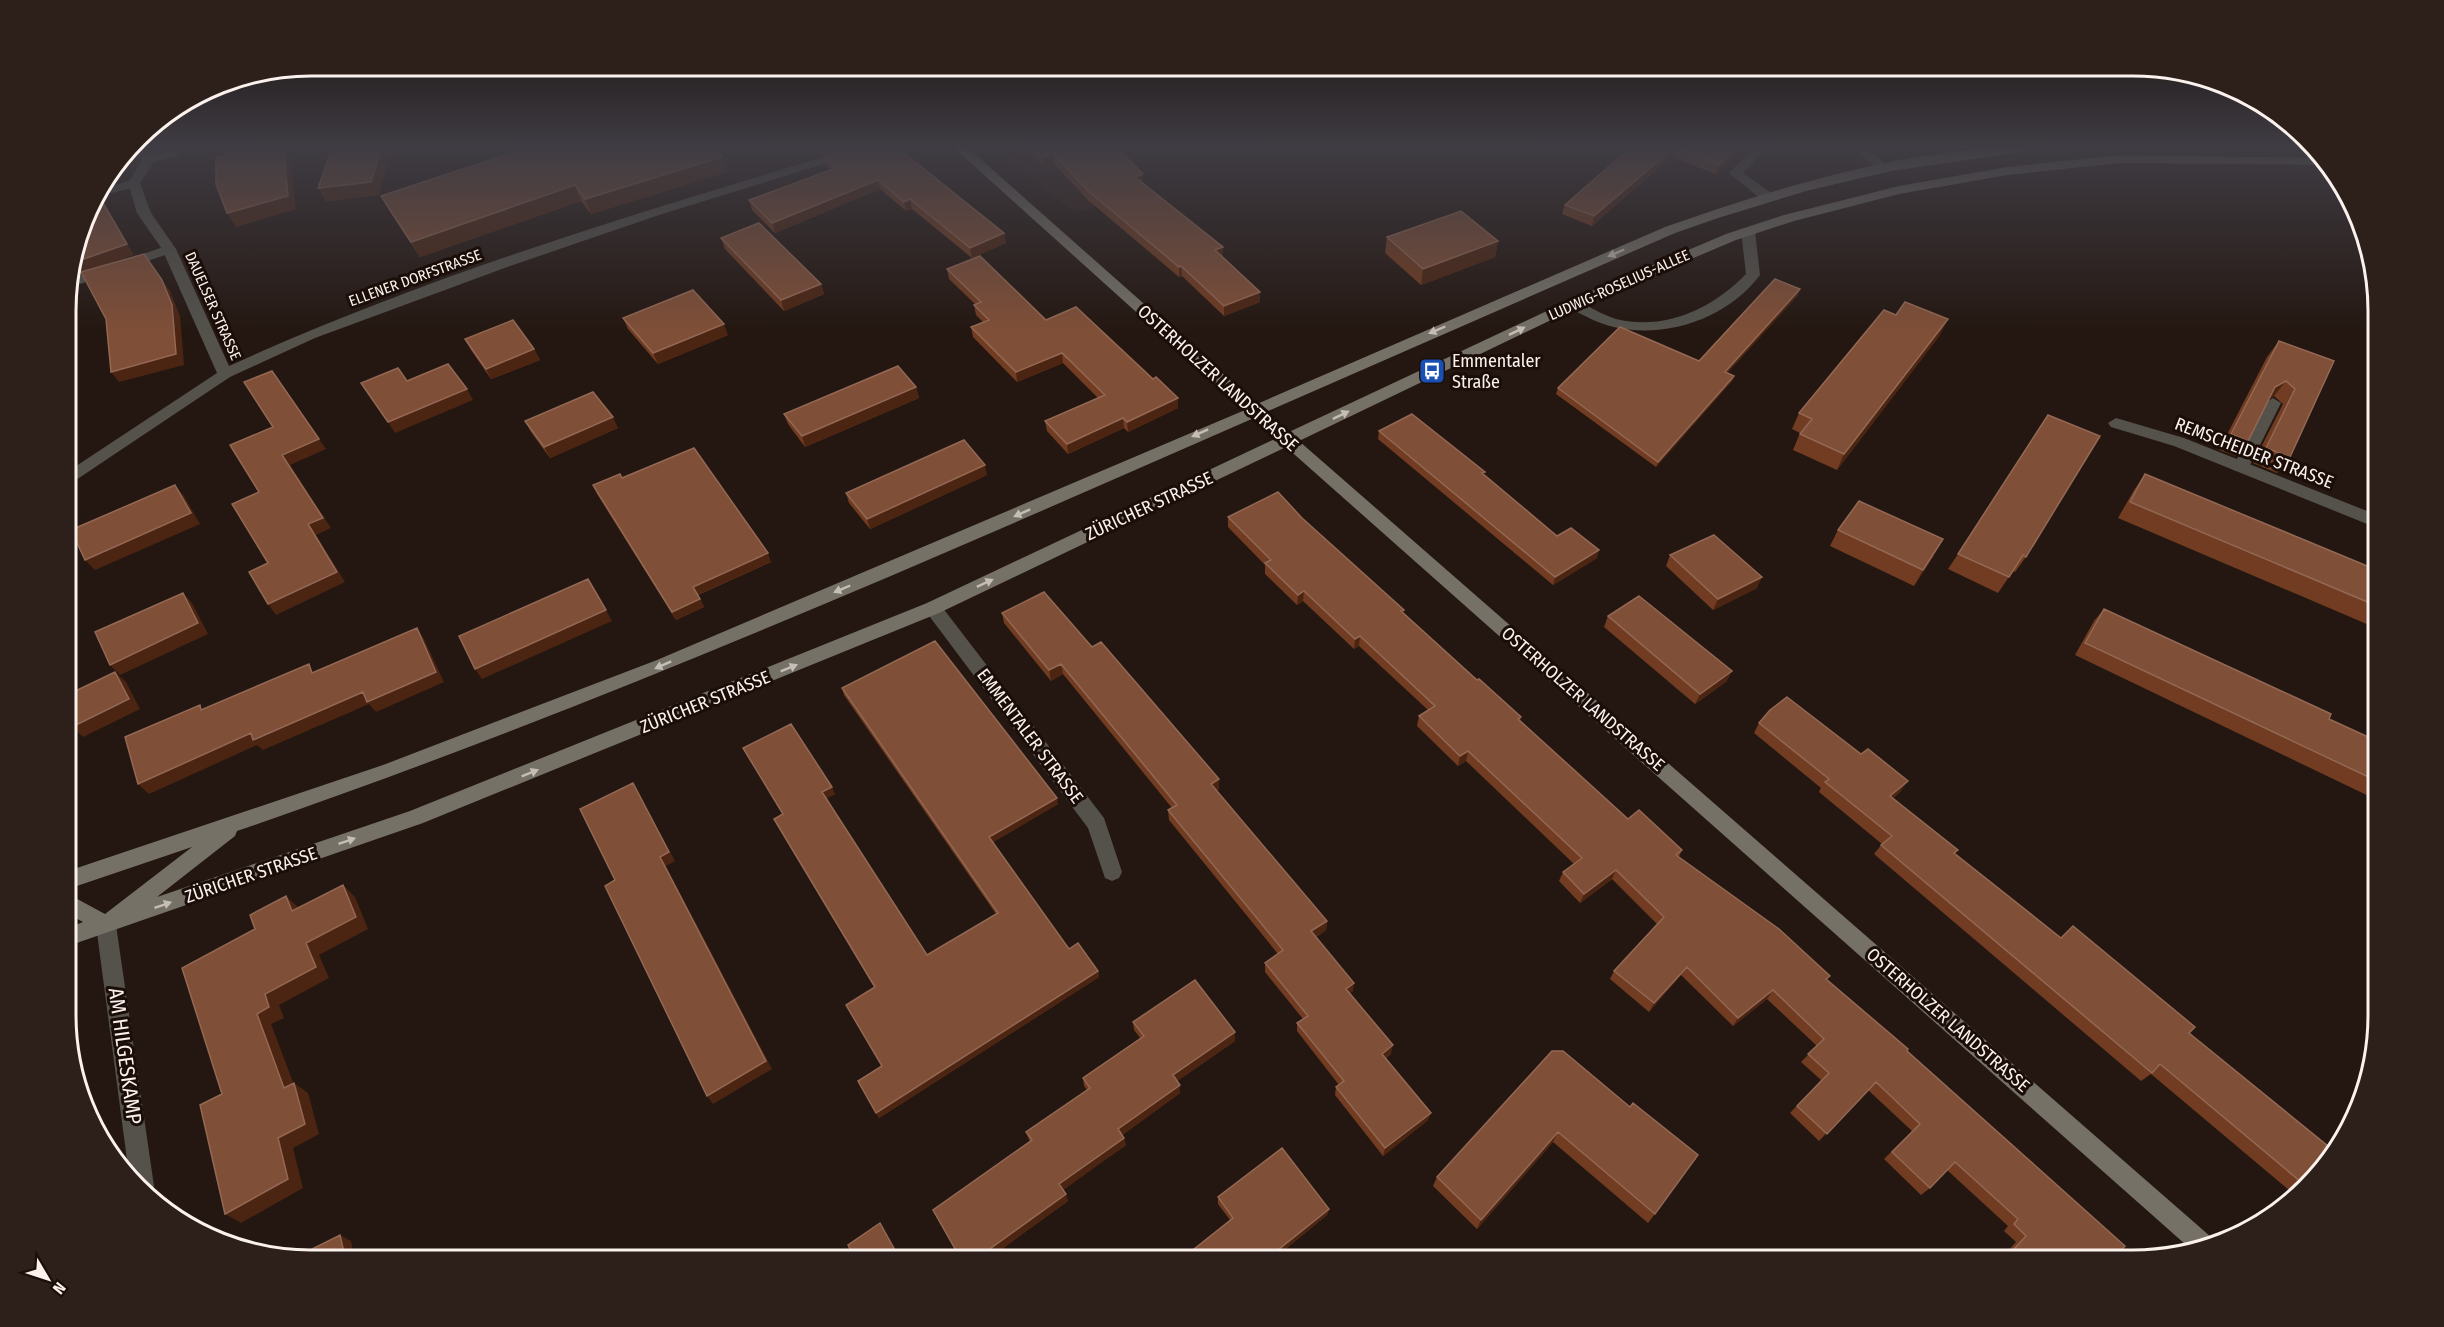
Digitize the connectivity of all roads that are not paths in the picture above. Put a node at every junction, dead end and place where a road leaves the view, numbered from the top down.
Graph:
1 (143, 209) edge
2 (664, 209) edge
3 (1028, 209) edge
4 (1730, 209) edge
5 (1825, 209) edge
6 (1748, 231) junction
7 (169, 249) junction
8 (79, 280) edge
9 (1573, 304) junction
10 (225, 374) junction
11 (2273, 404) edge
12 (1254, 410) junction
13 (2116, 423) dead end
14 (1288, 440) junction
15 (2241, 468) junction
16 (76, 474) edge
17 (2368, 518) edge
18 (933, 608) junction
19 (239, 821) junction
20 (1112, 872) dead end
21 (76, 877) edge
22 (76, 908) edge
23 (106, 925) junction
24 (76, 934) edge
25 (141, 1177) edge
26 (2199, 1240) edge

1 - 7 street, DAUELSER STRASSE
2 - 10 street, ELLENER DORFSTRASSE
3 - 12 main road, OSTERHOLZER LANDSTRASSE
4 -> 12 main road, LUDWIG-ROSELIUS-ALLEE
5 - 6 main road, LUDWIG-ROSELIUS-ALLEE
6 - 9 main road, LUDWIG-ROSELIUS-ALLEE
6 - 9 street
7 - 8 street
7 - 10 street, DAUELSER STRASSE
14 -> 9 main road, LUDWIG-ROSELIUS-ALLEE
10 - 16 street, ELLENER DORFSTRASSE
11 - 15 street
12 - 14 main road, OSTERHOLZER LANDSTRASSE
12 -> 19 main road, ZÜRICHER STRASSE
13 - 15 street, REMSCHEIDER STRASSE
18 -> 14 main road, ZÜRICHER STRASSE
14 - 26 main road, OSTERHOLZER LANDSTRASSE
15 - 17 street, REMSCHEIDER STRASSE
18 - 20 street, EMMENTALER STRASSE
23 -> 18 main road, ZÜRICHER STRASSE
19 - 21 main road, ZÜRICHER STRASSE
19 - 23 main road, ZÜRICHER STRASSE
22 - 23 main road
23 - 24 main road, ZÜRICHER STRASSE
23 - 25 street, AM HILGESKAMP

